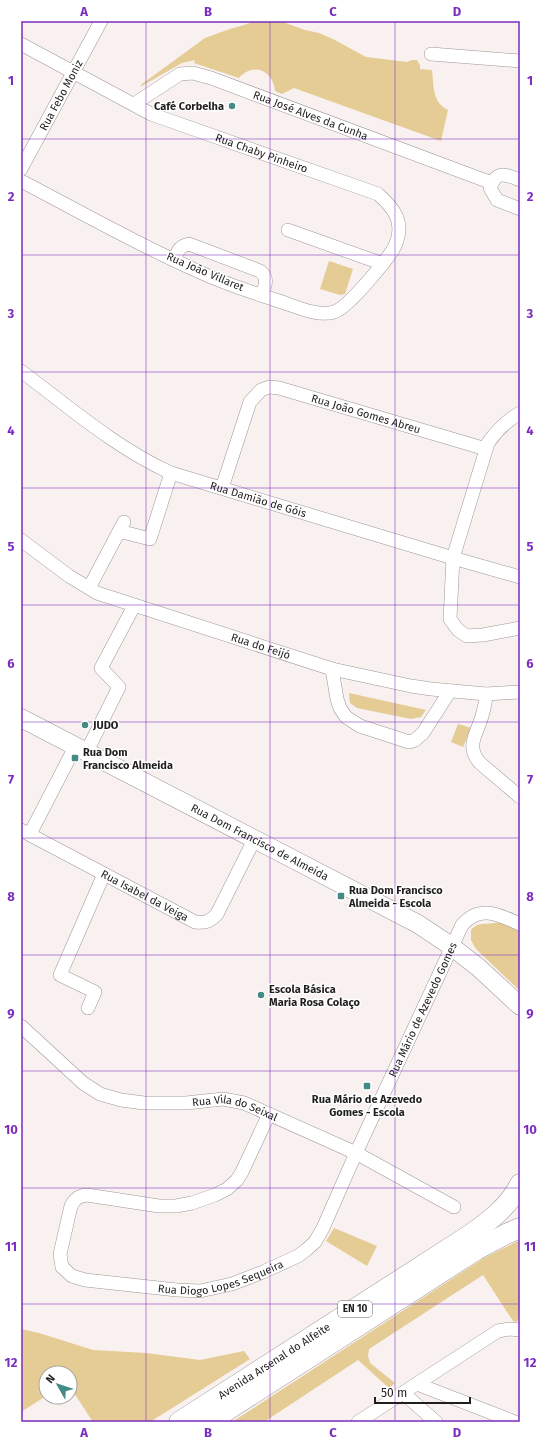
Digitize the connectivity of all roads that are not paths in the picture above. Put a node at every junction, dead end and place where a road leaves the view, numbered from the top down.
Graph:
1 (101, 21) edge
2 (21, 44) edge
3 (431, 54) dead end
4 (520, 61) edge
5 (74, 72) junction
6 (134, 104) junction
7 (21, 169) edge
8 (520, 180) edge
9 (21, 181) edge
10 (492, 183) junction
11 (520, 209) edge
12 (288, 230) dead end
13 (174, 260) junction
14 (382, 264) junction
15 (262, 295) junction
16 (21, 371) edge
17 (520, 413) edge
18 (486, 449) junction
19 (171, 473) junction
20 (222, 488) junction
21 (21, 540) edge
22 (453, 558) junction
23 (520, 577) edge
24 (89, 588) junction
25 (134, 606) junction
26 (520, 628) edge
27 (332, 669) junction
28 (450, 691) junction
29 (520, 692) edge
30 (486, 694) junction
31 (21, 718) edge
32 (81, 750) junction
33 (520, 797) edge
34 (25, 832) edge
35 (254, 840) junction
36 (104, 874) junction
37 (520, 924) edge
38 (452, 946) junction
39 (490, 978) junction
40 (520, 1006) edge
41 (88, 1008) dead end
42 (520, 1014) edge
43 (21, 1026) edge
44 (270, 1114) junction
45 (356, 1153) junction
46 (520, 1184) edge
47 (454, 1207) dead end
48 (520, 1228) edge
49 (520, 1330) edge
50 (416, 1384) junction
51 (403, 1393) junction
52 (178, 1422) edge
53 (209, 1422) edge
54 (358, 1422) edge
55 (436, 1422) edge
56 (515, 1422) edge

1 - 5 street, Rua Febo Moniz
2 - 5 street, Rua Chaby Pinheiro
3 - 4 street
5 - 6 street, Rua Chaby Pinheiro
5 - 7 street, Rua Febo Moniz
6 - 10 street, Rua José Alves da Cunha
6 - 14 street, Rua Chaby Pinheiro
8 - 10 street
9 - 13 street, Rua João Villaret
10 - 11 street
12 - 14 street
13 - 15 street, Rua João Villaret
13 - 15 street
14 - 15 street, Rua João Villaret
16 - 19 street, Rua Damião de Góis
17 - 18 street
18 - 20 street, Rua João Gomes Abreu
18 - 22 street
19 - 20 street, Rua Damião de Góis
19 - 24 street
20 - 22 street, Rua Damião de Góis
21 - 24 street, Rua do Feijó
22 - 23 street, Rua Damião de Góis
22 - 26 street
24 - 25 street, Rua do Feijó
25 - 27 street, Rua do Feijó
25 - 32 street
27 - 28 street, Rua do Feijó
27 - 28 street
28 - 30 street, Rua do Feijó
29 - 30 street, Rua do Feijó
30 - 33 street
31 - 32 main road, Rua Dom Francisco de Almeida
32 - 34 street
32 - 35 main road, Rua Dom Francisco de Almeida
34 - 36 street, Rua Isabel da Veiga
35 - 36 street, Rua Isabel da Veiga
35 - 38 main road, Rua Dom Francisco de Almeida
36 - 41 street
37 - 38 street, Rua Mário de Azevedo Gomes
38 - 39 main road, Rua Dom Francisco de Almeida
38 - 45 street, Rua Mário de Azevedo Gomes
39 - 40 main road, Rua Dom Francisco de Almeida
39 - 42 main road, Rua Dom Francisco de Almeida
43 - 44 street, Rua Vila do Seixal
44 - 45 street, Rua Vila do Seixal
44 - 45 street, Rua Diogo Lopes Sequeira
45 - 47 street, Rua Vila do Seixal
46 - 52 main road, Avenida Arsenal do Alfeite / EN 10
48 - 53 main road, Avenida Arsenal do Alfeite / EN 10
49 - 50 street
50 - 51 street
50 - 56 street
51 - 54 street
51 - 55 street

